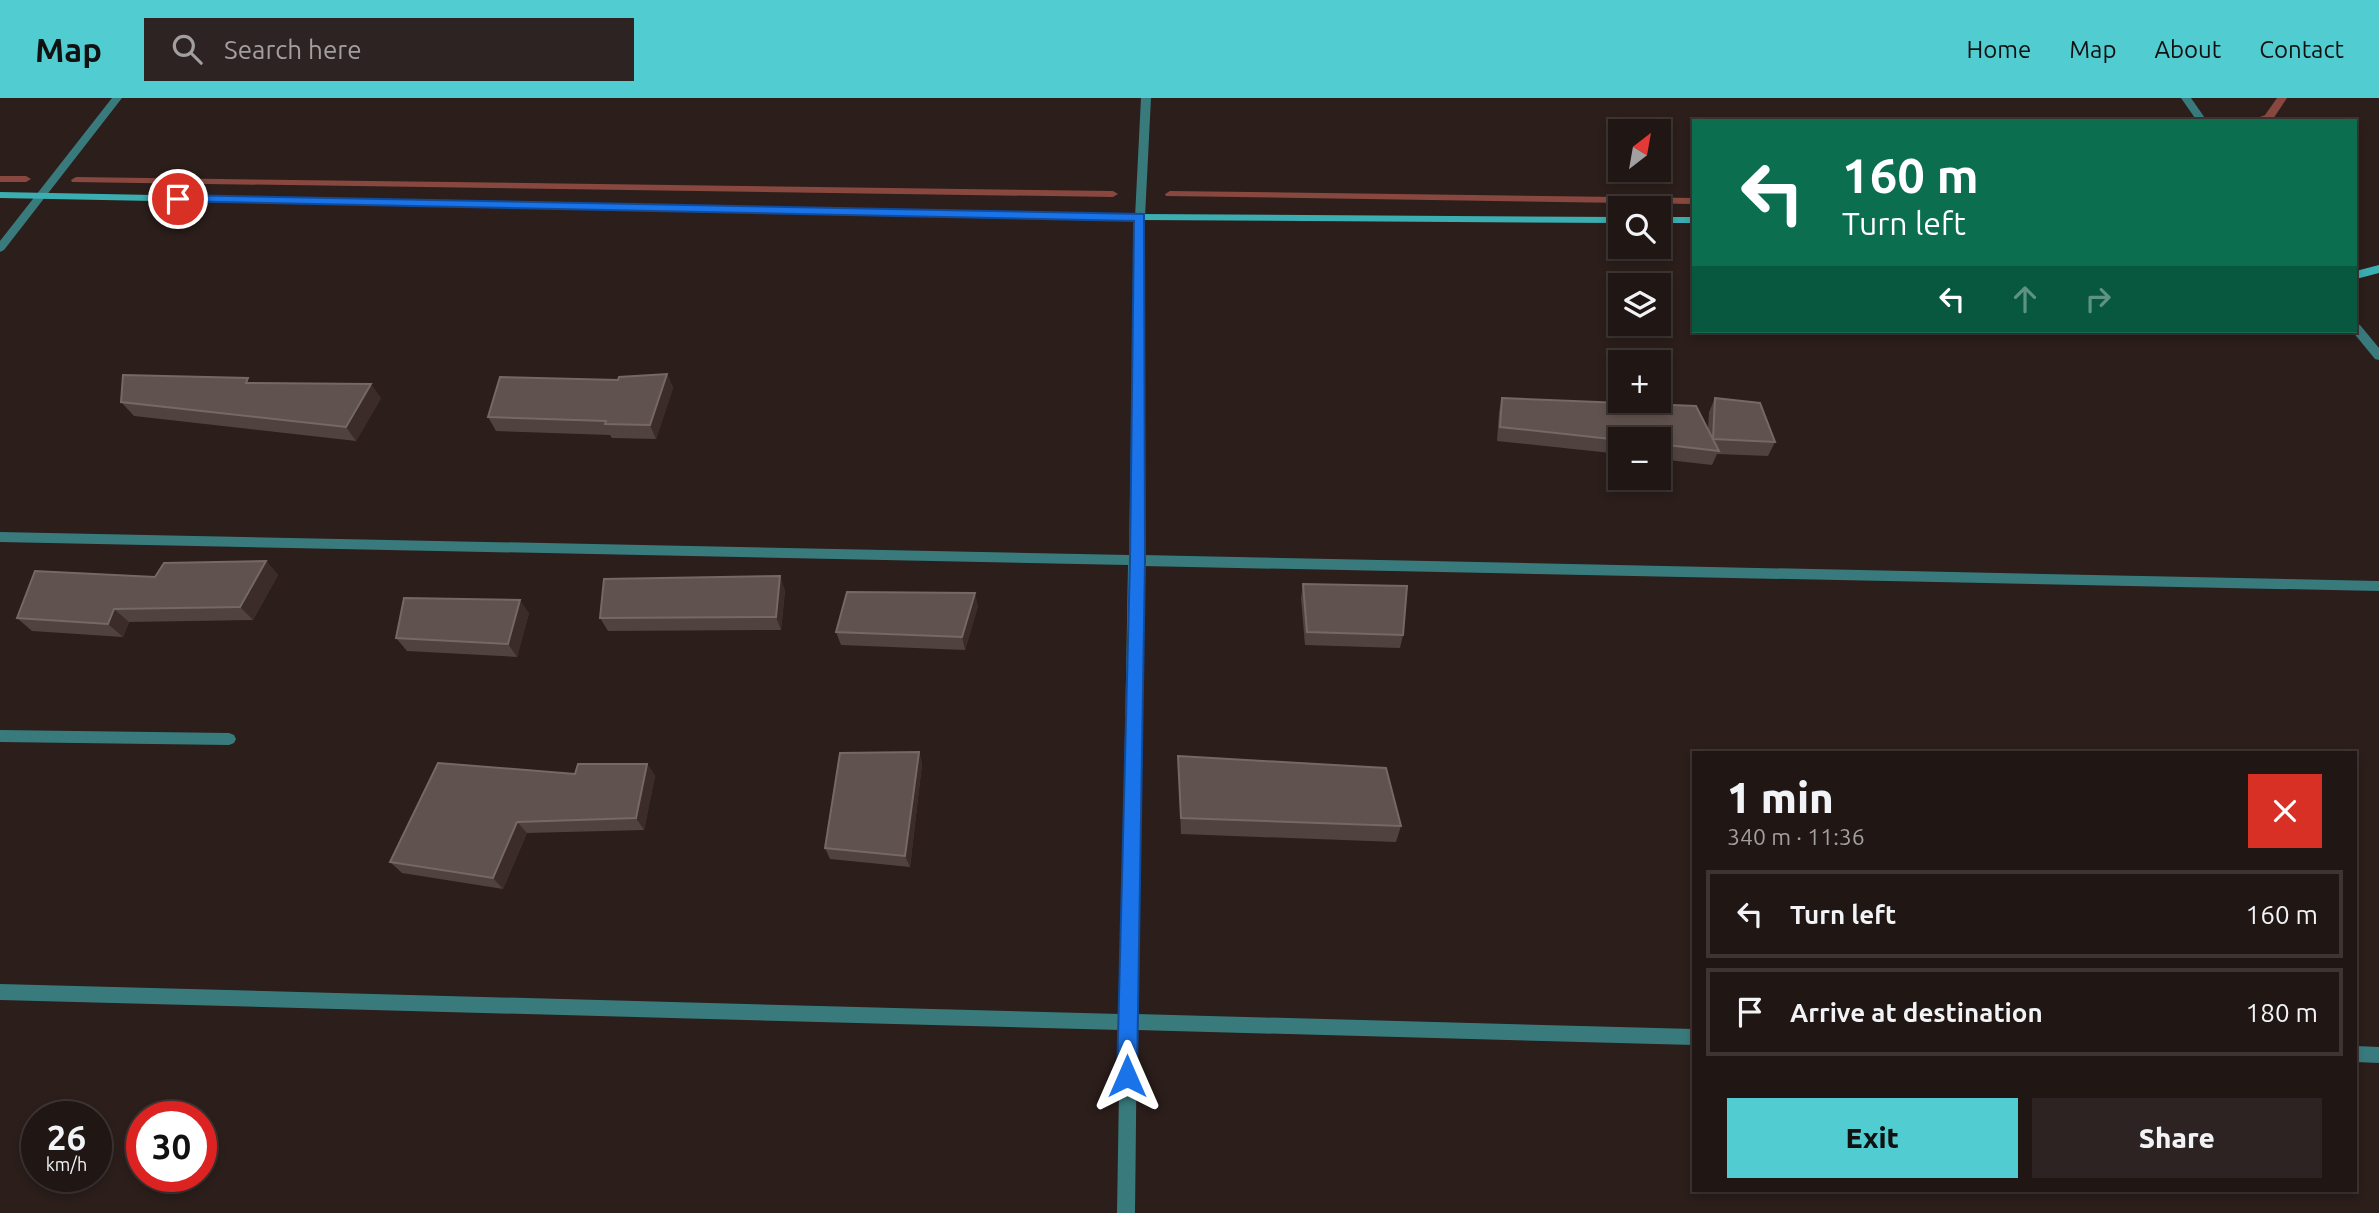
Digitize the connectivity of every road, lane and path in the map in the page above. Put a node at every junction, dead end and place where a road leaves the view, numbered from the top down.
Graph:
1 (117, 98) edge
2 (1146, 98) edge
3 (2186, 98) edge
4 (2201, 119) edge
5 (0, 195) edge
6 (41, 196) junction
7 (1140, 217) junction
8 (1608, 220) edge
9 (1671, 220) edge
10 (1692, 220) edge
11 (0, 248) edge
12 (2379, 269) edge
13 (2357, 275) edge
14 (2357, 329) edge
15 (2379, 356) edge
16 (0, 537) edge
17 (1138, 560) junction
18 (2379, 586) edge
19 (0, 736) edge
20 (229, 738) dead end
21 (0, 992) edge
22 (1128, 1022) junction
23 (1692, 1037) edge
24 (2357, 1054) edge
25 (2379, 1055) edge
26 (1126, 1213) edge

1 - 6 street
2 - 7 street
3 - 4 street
5 - 6 street
6 - 7 street
6 - 11 street
7 - 8 street
7 - 17 street
9 - 10 street
12 - 13 street
14 - 15 street
16 - 17 street
17 - 18 street
17 - 22 street
19 - 20 street
21 - 22 street
22 - 23 street
22 - 26 street
24 - 25 street

